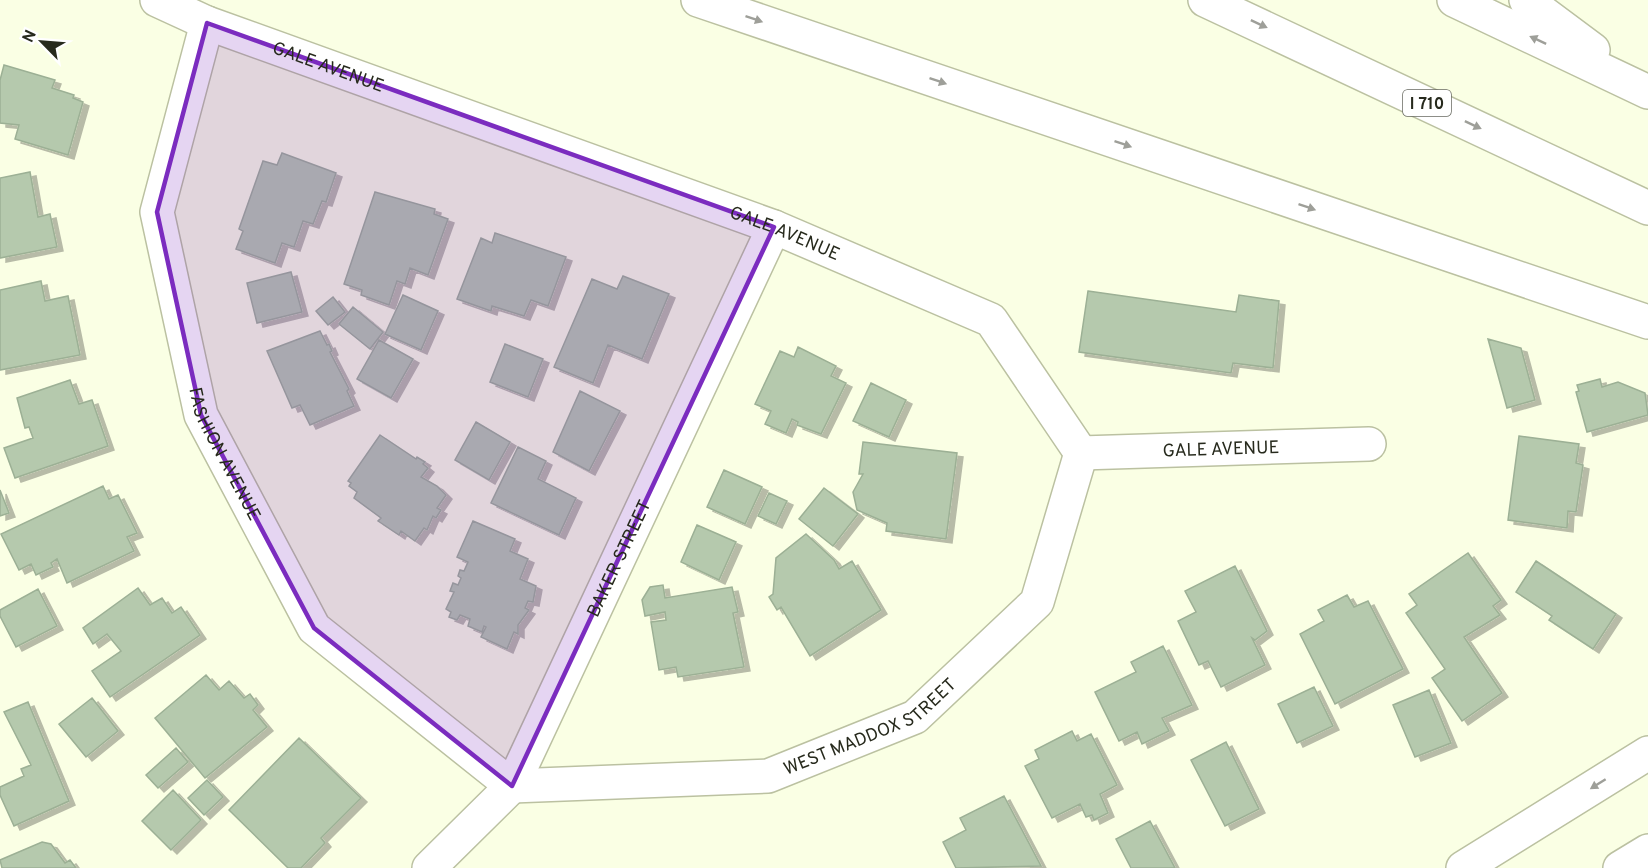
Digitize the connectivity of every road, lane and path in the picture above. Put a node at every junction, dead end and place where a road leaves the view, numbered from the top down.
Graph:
1 (157, 0) edge
2 (698, 0) edge
3 (1205, 0) edge
4 (1454, 0) edge
5 (1526, 0) edge
6 (207, 23) junction
7 (1648, 91) edge
8 (1648, 208) edge
9 (774, 227) junction
10 (1648, 322) edge
11 (1369, 444) dead end
12 (1081, 453) junction
13 (1648, 753) edge
14 (512, 786) junction
15 (1648, 851) edge
16 (429, 868) edge
17 (1463, 868) edge
18 (1620, 868) edge

1 - 6 main road, GALE AVENUE
2 -> 10 main road
3 -> 8 main road, I 710
7 -> 4 main road
5 - 7 main road
6 - 9 main road, GALE AVENUE
6 - 14 main road, FASHION AVENUE
9 - 12 main road, GALE AVENUE
9 - 14 main road, BAKER STREET
11 - 12 main road, GALE AVENUE
12 - 14 main road, WEST MADDOX STREET
13 -> 17 main road
14 - 16 main road, BAKER STREET
15 - 18 main road

